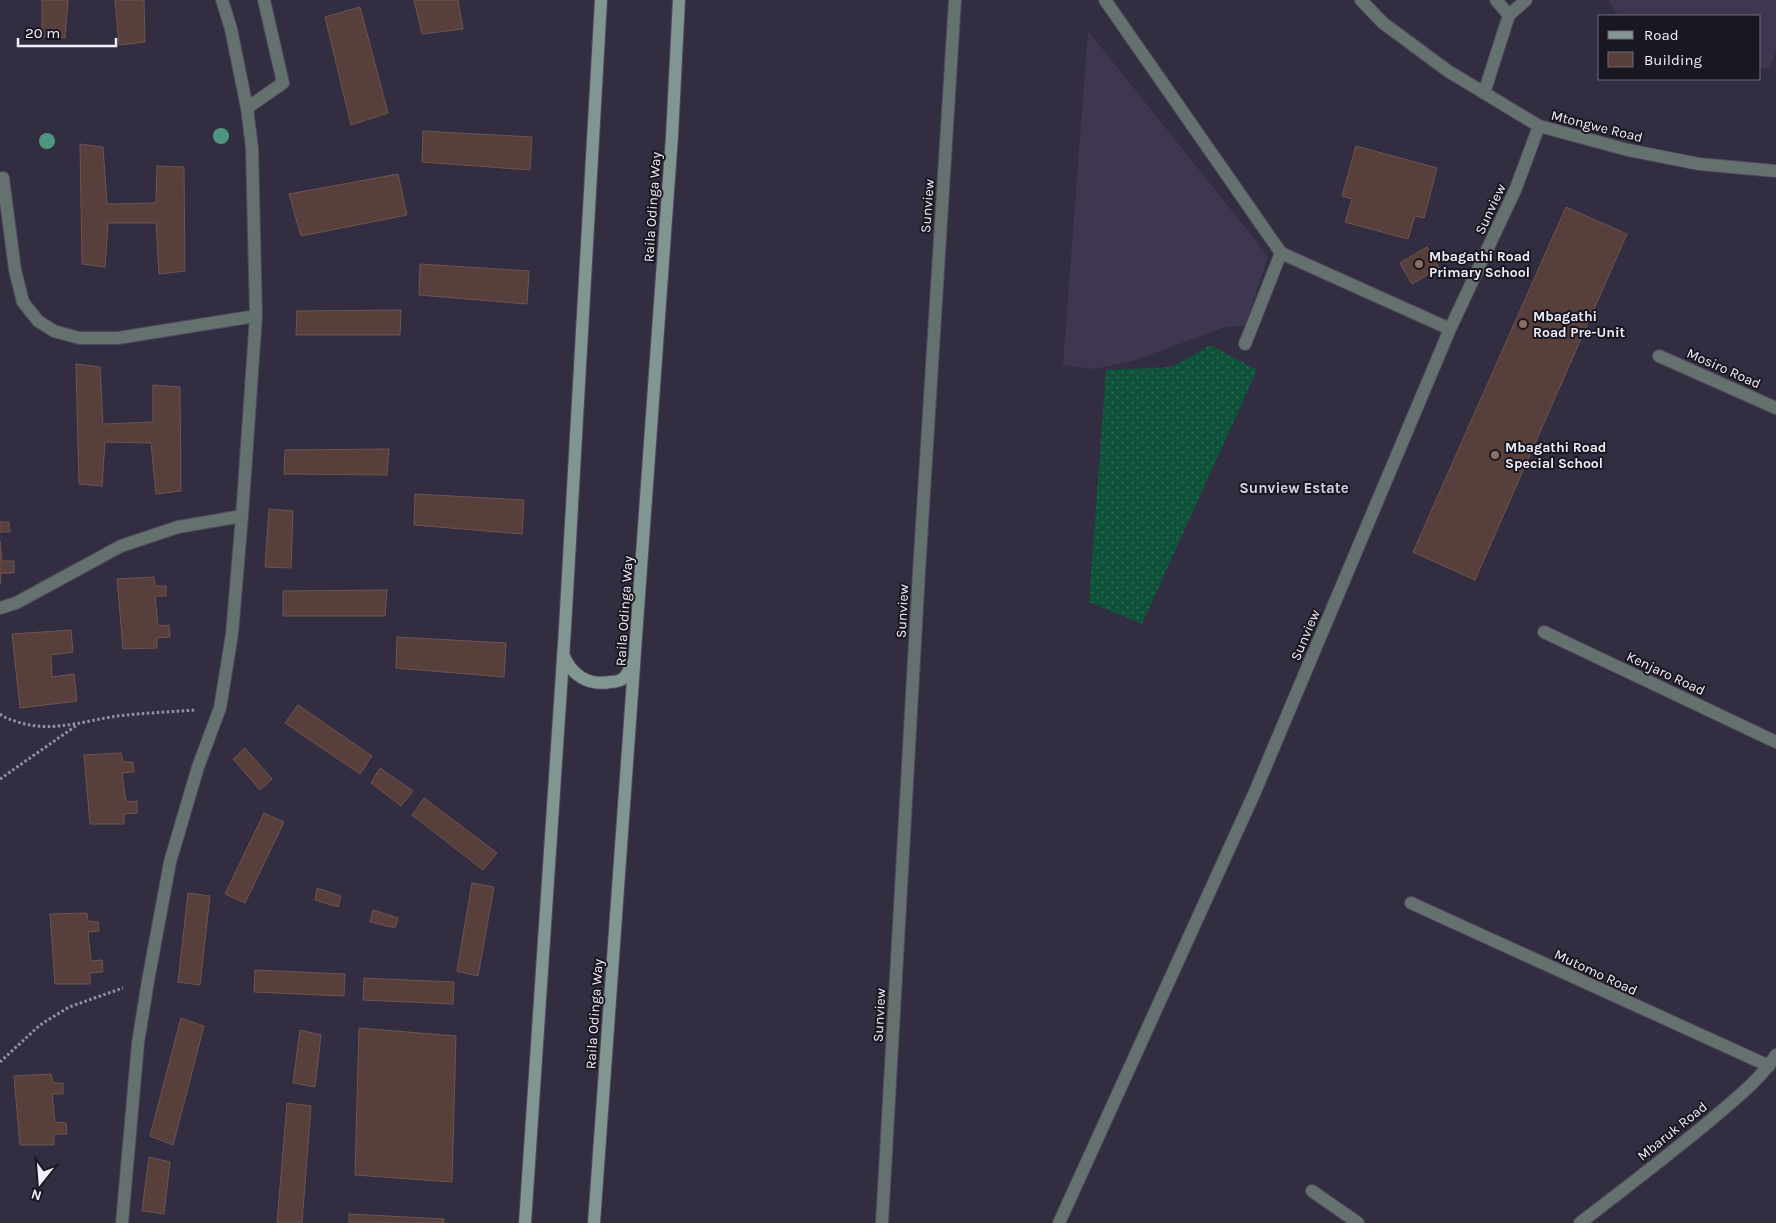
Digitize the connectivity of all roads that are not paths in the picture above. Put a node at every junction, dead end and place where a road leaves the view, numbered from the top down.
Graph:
1 (222, 0) edge
2 (264, 0) edge
3 (601, 0) edge
4 (679, 0) edge
5 (955, 0) edge
6 (1106, 0) edge
7 (1361, 0) edge
8 (1496, 0) edge
9 (1526, 0) edge
10 (1509, 15) junction
11 (1484, 93) junction
12 (247, 108) junction
13 (1539, 126) junction
14 (1776, 171) edge
15 (3, 178) dead end
16 (1281, 253) junction
17 (256, 316) junction
18 (1450, 330) junction
19 (1245, 344) dead end
20 (1659, 356) dead end
21 (1776, 408) edge
22 (242, 516) junction
23 (0, 608) edge
24 (1544, 632) dead end
25 (636, 651) junction
26 (563, 654) junction
27 (1776, 742) edge
28 (1411, 903) dead end
29 (1772, 1061) edge
30 (1312, 1191) dead end
31 (122, 1223) edge
32 (524, 1223) edge
33 (594, 1223) edge
34 (882, 1223) edge
35 (1059, 1223) edge
36 (1358, 1223) edge
37 (1580, 1223) edge

1 - 12 street
2 - 12 street
3 - 26 main road
4 - 25 main road, Raila Odinga Way
5 - 34 street, Sunview
6 - 16 street
7 - 11 street, Mtongwe Road
8 - 10 street
9 - 10 street
10 - 11 street
11 - 13 street, Mtongwe Road
12 - 17 street
13 - 14 street, Mtongwe Road
13 - 18 street, Sunview
15 - 17 street
16 - 18 street
16 - 19 street
17 - 22 street
18 - 35 street, Sunview
20 - 21 street, Mosiro Road
22 - 23 street
22 - 31 street
24 - 27 street, Kenjaro Road
25 - 26 main road
25 - 33 main road, Raila Odinga Way
26 - 32 main road
28 - 29 street, Mutomo Road
29 - 37 street, Mbaruk Road
30 - 36 street

